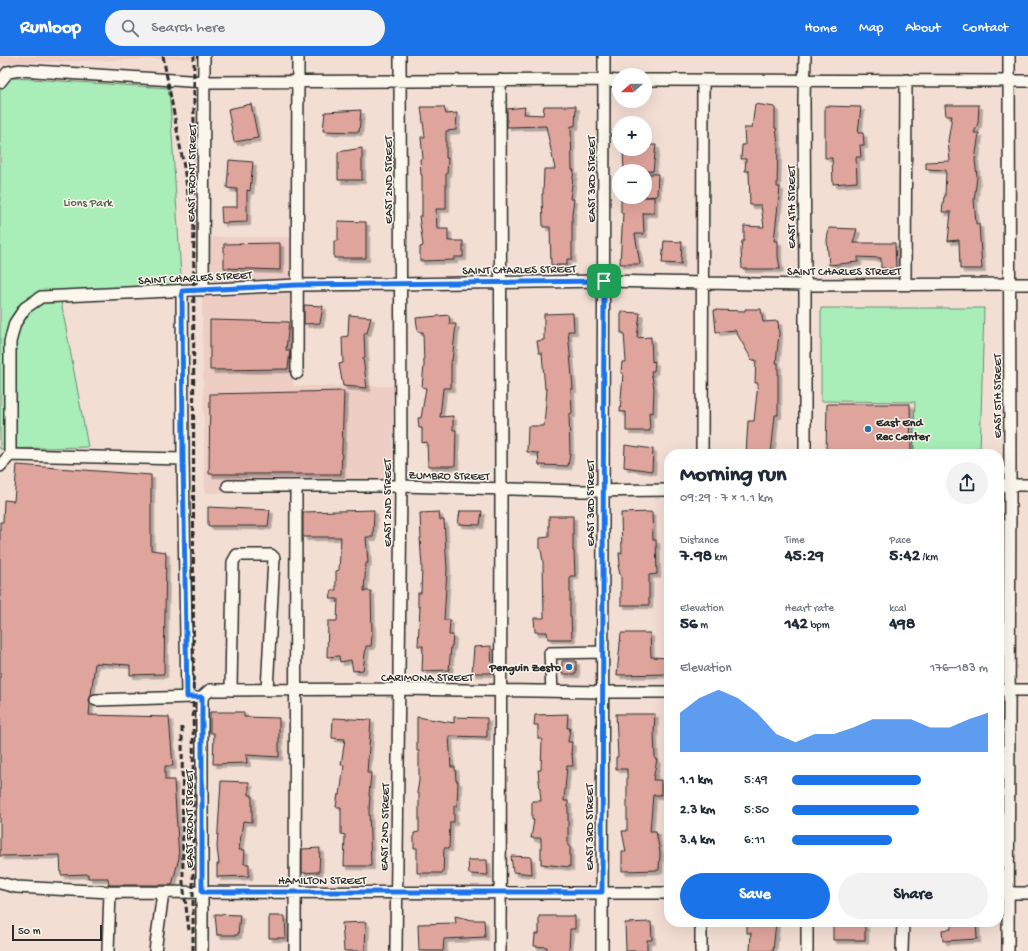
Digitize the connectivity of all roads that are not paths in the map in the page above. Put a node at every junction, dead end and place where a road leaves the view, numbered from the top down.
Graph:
1 (204, 56) edge
2 (298, 56) edge
3 (400, 56) edge
4 (604, 56) edge
5 (805, 56) edge
6 (1009, 56) edge
7 (500, 80) junction
8 (604, 80) junction
9 (652, 80) edge
10 (704, 80) junction
11 (804, 80) junction
12 (906, 80) junction
13 (298, 81) junction
14 (400, 81) junction
15 (612, 81) edge
16 (1008, 81) junction
17 (1028, 81) edge
18 (0, 82) edge
19 (204, 82) junction
20 (604, 281) junction
21 (499, 282) junction
22 (703, 283) junction
23 (401, 284) junction
24 (906, 284) junction
25 (1010, 284) junction
26 (1028, 284) edge
27 (297, 285) junction
28 (806, 285) junction
29 (202, 290) junction
30 (182, 291) junction
31 (297, 373) dead end
32 (702, 449) edge
33 (805, 449) edge
34 (10, 455) junction
35 (183, 459) junction
36 (0, 466) edge
37 (1004, 485) edge
38 (1028, 485) edge
39 (228, 486) dead end
40 (296, 486) junction
41 (401, 486) junction
42 (501, 489) junction
43 (664, 490) edge
44 (603, 491) junction
45 (603, 652) junction
46 (399, 689) junction
47 (231, 690) junction
48 (267, 690) junction
49 (296, 690) junction
50 (500, 690) junction
51 (1004, 690) edge
52 (1028, 690) edge
53 (552, 691) junction
54 (602, 692) junction
55 (664, 692) edge
56 (206, 693) junction
57 (187, 697) junction
58 (96, 700) dead end
59 (0, 883) edge
60 (110, 892) junction
61 (202, 892) junction
62 (295, 892) junction
63 (396, 892) junction
64 (500, 892) junction
65 (602, 892) junction
66 (163, 893) junction
67 (664, 893) edge
68 (1004, 893) edge
69 (1028, 893) edge
70 (701, 927) edge
71 (807, 927) edge
72 (903, 927) edge
73 (108, 951) edge
74 (155, 951) edge
75 (202, 951) edge
76 (295, 951) edge
77 (396, 951) edge
78 (500, 951) edge
79 (602, 951) edge
80 (701, 951) edge
81 (807, 951) edge
82 (902, 951) edge
83 (1008, 951) edge

1 - 19 street, EAST FRONT STREET
2 - 13 street
3 - 14 street, EAST 2ND STREET
4 - 8 street, EAST 3RD STREET
5 - 11 street, EAST 4TH STREET
6 - 16 street, EAST 5TH STREET
7 - 8 street
7 - 14 street
7 - 21 street
8 - 15 street
8 - 20 street, EAST 3RD STREET
9 - 10 street
10 - 11 street
10 - 22 street
11 - 12 street
11 - 28 street, EAST 4TH STREET
12 - 16 street
12 - 24 street
13 - 14 street
13 - 19 street
13 - 27 street
14 - 23 street, EAST 2ND STREET
16 - 17 street
16 - 25 street, EAST 5TH STREET
18 - 19 street
19 - 29 street, EAST FRONT STREET
20 - 21 street, SAINT CHARLES STREET
20 - 22 street, SAINT CHARLES STREET
20 - 44 street, EAST 3RD STREET
21 - 23 street, SAINT CHARLES STREET
21 - 42 street
22 - 28 street, SAINT CHARLES STREET
22 - 32 street
23 - 27 street, SAINT CHARLES STREET
23 - 41 street, EAST 2ND STREET
24 - 25 street, SAINT CHARLES STREET
24 - 28 street, SAINT CHARLES STREET
25 - 26 street, SAINT CHARLES STREET
25 - 37 street, EAST 5TH STREET
27 - 29 street, SAINT CHARLES STREET
27 - 31 street
28 - 33 street, EAST 4TH STREET
29 - 30 street, SAINT CHARLES STREET
30 - 34 street, SAINT CHARLES STREET
30 - 35 street
34 - 35 street
34 - 36 street
35 - 57 street
37 - 38 street
37 - 51 street, EAST 5TH STREET
39 - 40 street, ZUMBRO STREET
40 - 41 street, ZUMBRO STREET
40 - 49 street
41 - 42 street, ZUMBRO STREET
41 - 46 street, EAST 2ND STREET
42 - 44 street, ZUMBRO STREET
42 - 50 street
43 - 44 street, ZUMBRO STREET
44 - 45 street, EAST 3RD STREET
45 - 53 street
45 - 54 street, EAST 3RD STREET
46 - 49 street, CARIMONA STREET
46 - 50 street, CARIMONA STREET
46 - 63 street, EAST 2ND STREET
47 - 48 street, CARIMONA STREET
47 - 48 street
47 - 56 street, CARIMONA STREET
48 - 49 street, CARIMONA STREET
49 - 62 street
50 - 53 street, CARIMONA STREET
50 - 64 street
51 - 52 street
51 - 68 street, EAST 5TH STREET
53 - 54 street, CARIMONA STREET
54 - 55 street, CARIMONA STREET
54 - 65 street, EAST 3RD STREET
56 - 57 street, CARIMONA STREET
56 - 61 street, EAST FRONT STREET
57 - 58 street, CARIMONA STREET
59 - 60 street, HAMILTON STREET
60 - 66 street, HAMILTON STREET
60 - 73 street
61 - 62 street, HAMILTON STREET
61 - 66 street, HAMILTON STREET
61 - 75 street, EAST FRONT STREET
62 - 63 street, HAMILTON STREET
62 - 76 street
63 - 64 street, HAMILTON STREET
63 - 77 street, EAST 2ND STREET
64 - 65 street, HAMILTON STREET
64 - 78 street
65 - 67 street, HAMILTON STREET
65 - 79 street, EAST 3RD STREET
66 - 74 street
68 - 69 street
68 - 83 street, EAST 5TH STREET
70 - 80 street
71 - 81 street
72 - 82 street

